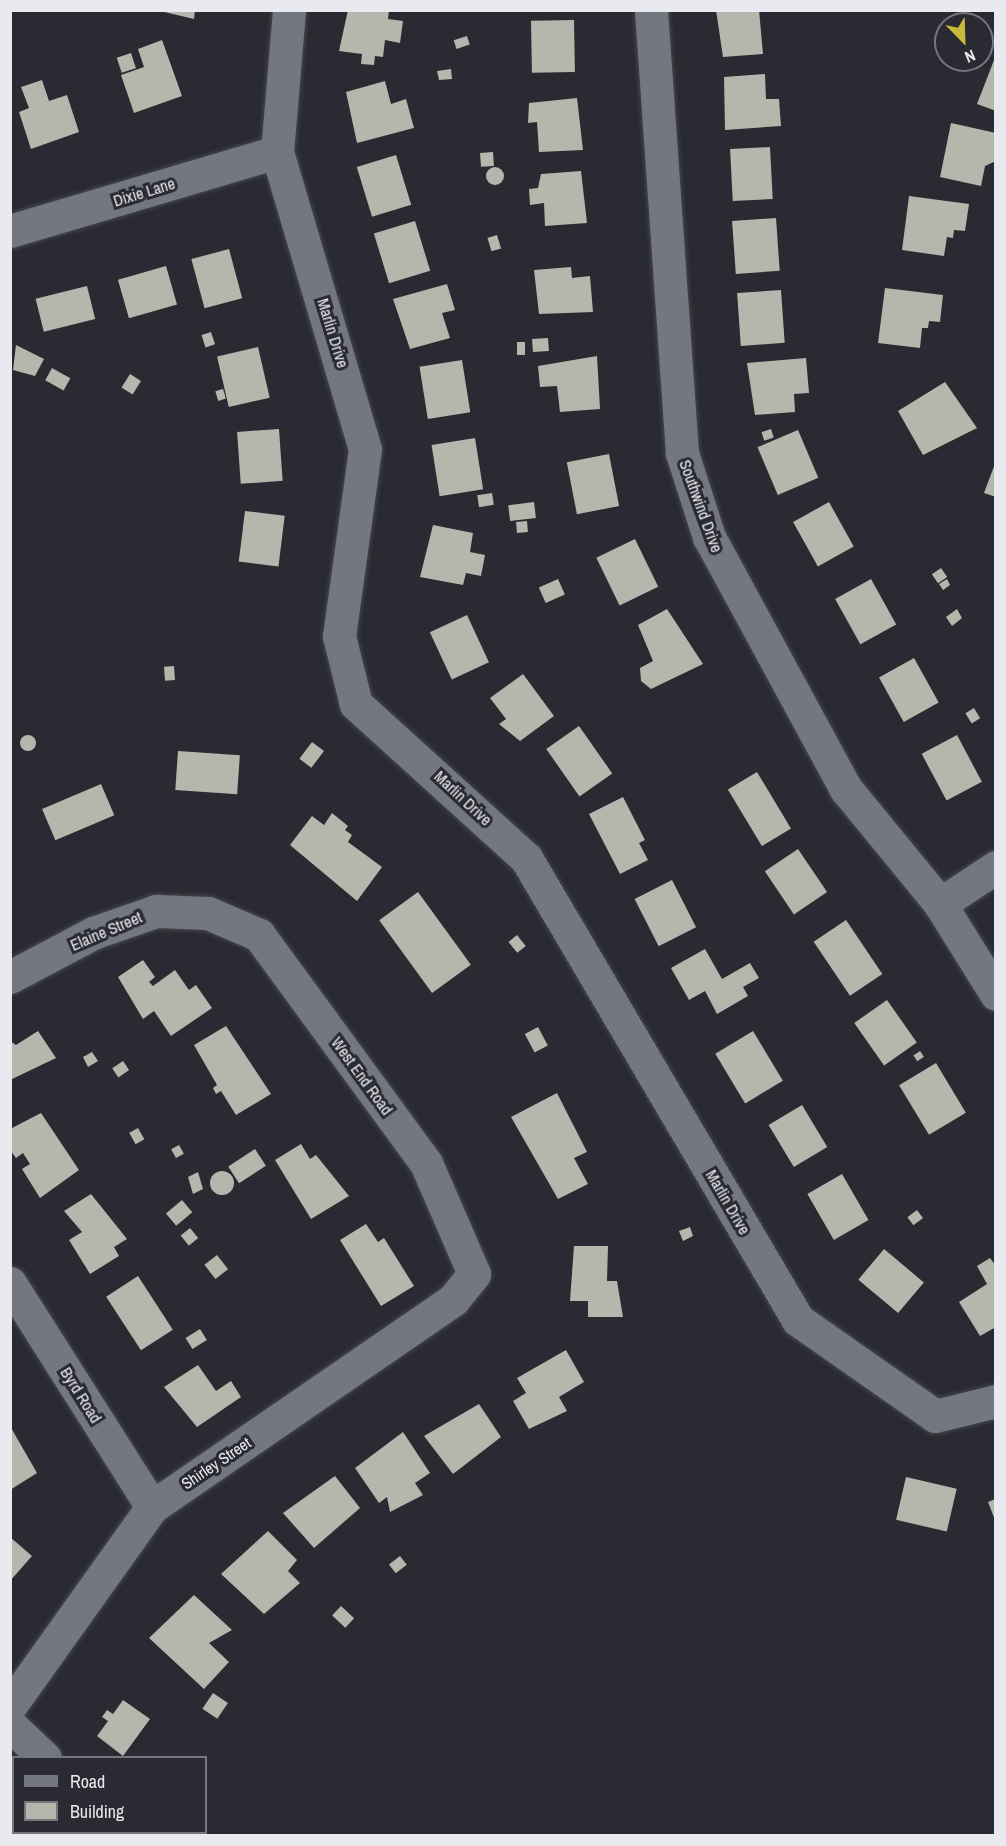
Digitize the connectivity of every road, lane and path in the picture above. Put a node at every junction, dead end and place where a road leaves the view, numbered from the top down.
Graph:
1 (289, 10) edge
2 (651, 10) edge
3 (277, 152) junction
4 (10, 231) edge
5 (996, 867) edge
6 (940, 904) junction
7 (208, 913) joint
8 (10, 977) edge
9 (996, 994) edge
10 (474, 1274) joint
11 (10, 1283) edge
12 (996, 1401) edge
13 (152, 1507) junction
14 (10, 1706) edge
15 (10, 1725) edge
16 (43, 1756) edge

1 - 3 street, Marlin Drive
2 - 6 street, Southwind Drive
3 - 4 street, Dixie Lane
3 - 12 street, Marlin Drive
5 - 6 street
6 - 9 street, Southwind Drive
7 - 8 street, Elaine Street
7 - 10 street, West End Road
10 - 13 street, Shirley Street
11 - 13 street, Byrd Road
13 - 14 street, Shirley Street
15 - 16 street

